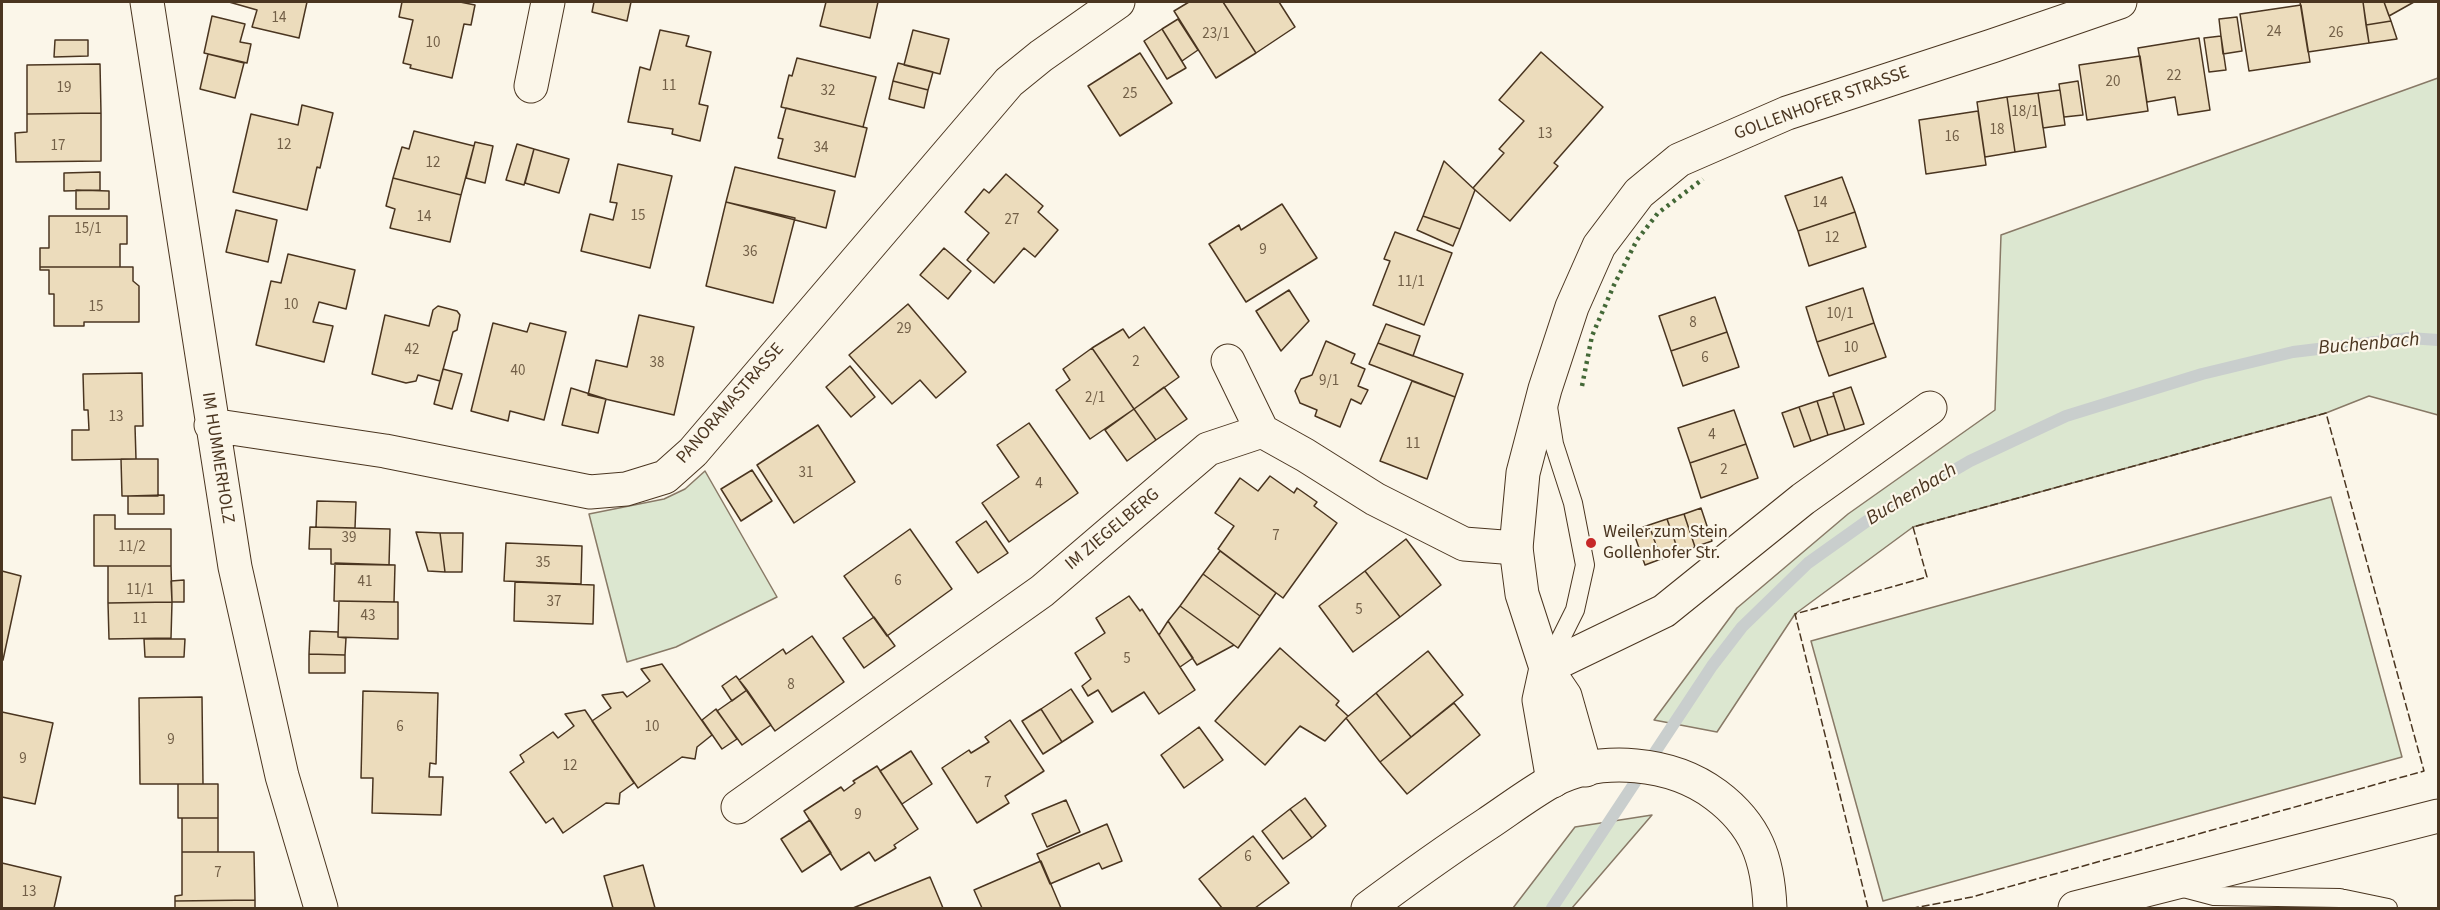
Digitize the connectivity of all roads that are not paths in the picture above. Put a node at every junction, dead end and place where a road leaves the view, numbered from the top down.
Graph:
1 (147, 2) edge
2 (548, 2) edge
3 (1118, 2) edge
4 (2120, 2) edge
5 (531, 86) dead end
6 (1228, 361) dead end
7 (1545, 389) junction
8 (1930, 408) dead end
9 (212, 425) junction
10 (1262, 431) junction
11 (1516, 548) junction
12 (1546, 668) junction
13 (1588, 769) junction
14 (1553, 780) junction
15 (738, 807) dead end
16 (2439, 816) edge
17 (2172, 885) junction
18 (2341, 903) edge
19 (321, 909) edge
20 (1368, 909) edge
21 (1770, 909) edge
22 (2074, 909) edge
23 (2388, 909) edge

1 - 9 street, IM HUMMERHOLZ
2 - 5 street
3 - 9 street, PANORAMASTRASSE
4 - 7 street, GOLLENHOFER STRASSE
6 - 10 street
7 - 11 street, GOLLENHOFER STRASSE
7 - 12 lane
8 - 12 street
9 - 19 street, IM HUMMERHOLZ
10 - 11 street
10 - 15 street, IM ZIEGELBERG
11 - 12 street, GOLLENHOFER STRASSE
12 - 13 street, GOLLENHOFER STRASSE
12 - 14 street
13 - 14 street
13 - 21 street
14 - 20 street
16 - 17 street
17 - 18 lane
17 - 22 street
18 - 23 lane

